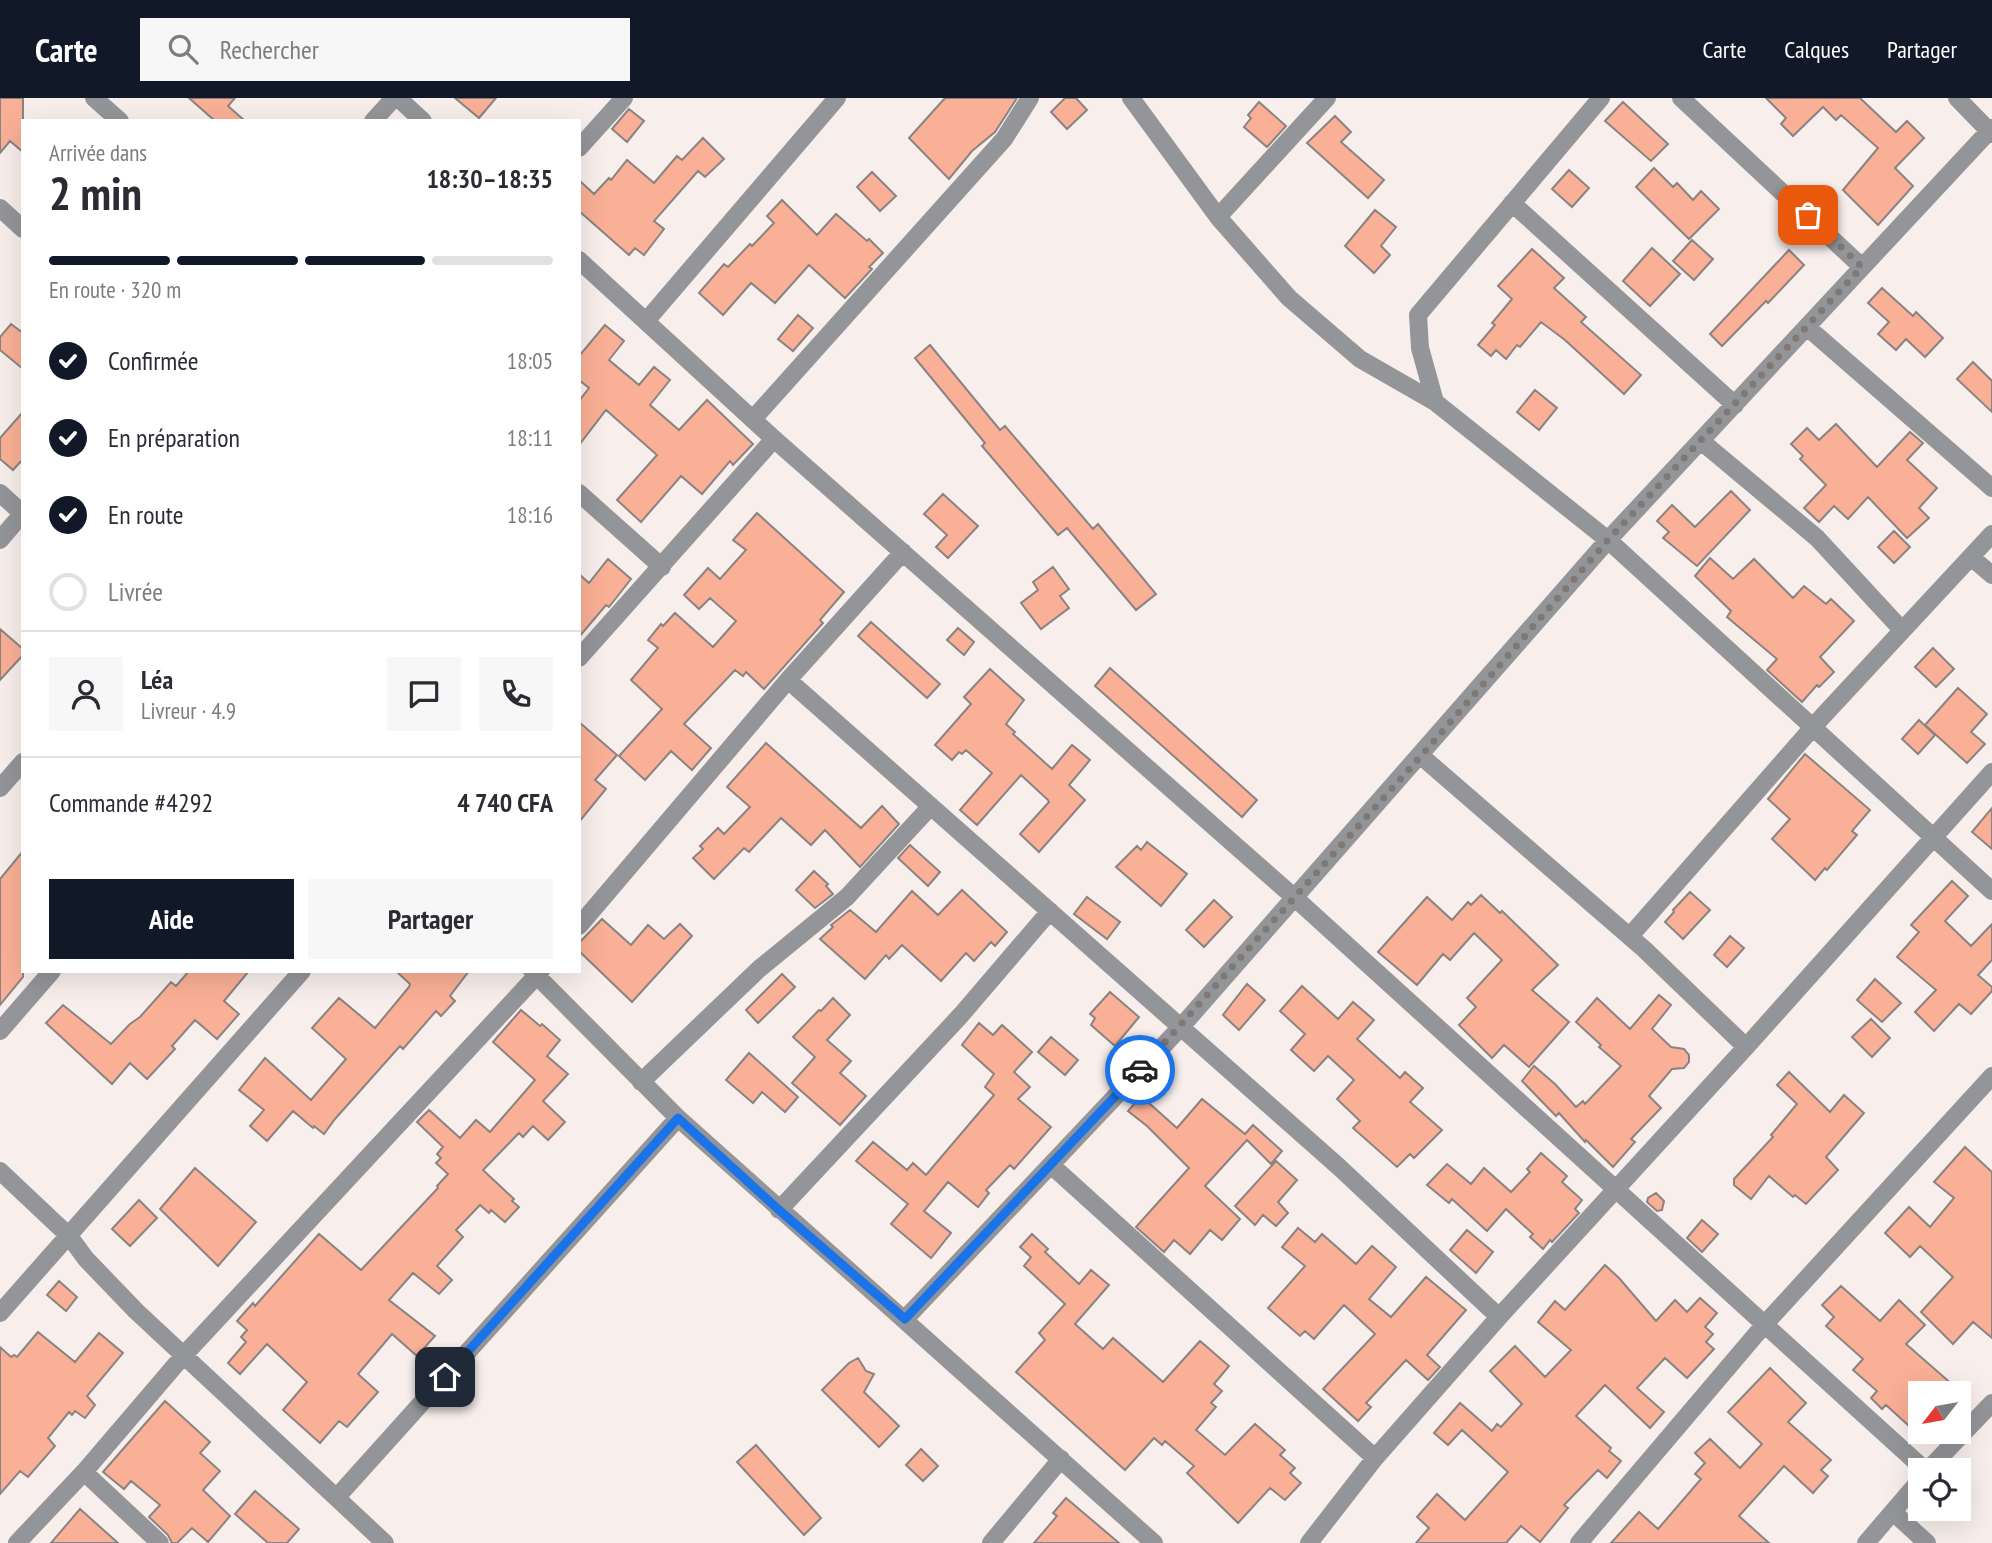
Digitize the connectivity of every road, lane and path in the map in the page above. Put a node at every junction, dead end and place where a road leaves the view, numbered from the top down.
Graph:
1 (94, 98) edge
2 (396, 98) edge
3 (624, 98) edge
4 (838, 98) edge
5 (1030, 98) edge
6 (1131, 98) edge
7 (1327, 98) edge
8 (1601, 98) edge
9 (1681, 98) edge
10 (1957, 98) edge
11 (118, 119) edge
12 (375, 119) edge
13 (421, 119) edge
14 (1991, 131) edge
15 (581, 146) edge
16 (1512, 204) junction
17 (0, 208) edge
18 (1218, 217) junction
19 (21, 227) edge
20 (581, 262) edge
21 (1862, 267) junction
22 (647, 320) junction
23 (1807, 327) junction
24 (1435, 402) junction
25 (1735, 405) junction
26 (753, 419) junction
27 (774, 439) junction
28 (1701, 441) junction
29 (1992, 488) edge
30 (0, 493) edge
31 (581, 495) edge
32 (21, 512) edge
33 (21, 516) edge
34 (1992, 534) edge
35 (0, 540) edge
36 (1608, 540) junction
37 (902, 552) junction
38 (1971, 557) junction
39 (662, 567) junction
40 (1992, 575) edge
41 (1902, 630) junction
42 (581, 656) edge
43 (788, 680) junction
44 (1813, 728) junction
45 (1421, 756) junction
46 (21, 764) edge
47 (1992, 772) edge
48 (0, 788) edge
49 (931, 806) junction
50 (1934, 836) junction
51 (1992, 891) edge
52 (1295, 898) junction
53 (1050, 911) junction
54 (581, 924) edge
55 (1630, 936) junction
56 (50, 973) edge
57 (300, 973) edge
58 (536, 973) edge
59 (1180, 1028) junction
60 (0, 1031) edge
61 (1746, 1047) junction
62 (1992, 1076) edge
63 (641, 1083) junction
64 (678, 1118) junction
65 (1051, 1165) junction
66 (0, 1171) edge
67 (1615, 1191) junction
68 (779, 1210) junction
69 (69, 1236) junction
70 (0, 1313) edge
71 (1499, 1317) junction
72 (905, 1319) junction
73 (1764, 1325) junction
74 (184, 1355) junction
75 (1992, 1403) edge
76 (1375, 1458) junction
77 (1913, 1458) edge
78 (1938, 1458) edge
79 (1061, 1459) junction
80 (84, 1472) junction
81 (1908, 1494) edge
82 (337, 1497) junction
83 (1893, 1512) junction
84 (16, 1543) edge
85 (160, 1543) edge
86 (385, 1543) edge
87 (991, 1543) edge
88 (1154, 1543) edge
89 (1308, 1543) edge
90 (1579, 1543) edge
91 (1866, 1543) edge
92 (1927, 1543) edge

1 - 11 street
2 - 12 street
2 - 13 street
3 - 15 street
4 - 22 street
5 - 26 street
6 - 18 street
7 - 18 street
8 - 16 street
9 - 21 street
10 - 14 street
14 - 21 street
16 - 24 street
16 - 25 street
17 - 19 street
18 - 24 street
20 - 22 street
21 - 23 street
22 - 26 street
23 - 25 street
23 - 29 street
24 - 36 street
25 - 28 street
26 - 27 street
27 - 37 street
27 - 39 street
28 - 36 street
28 - 41 street
30 - 32 street
31 - 39 street
33 - 35 street
34 - 38 street
36 - 44 street
36 - 45 street
37 - 43 street
37 - 52 street
38 - 40 street
38 - 41 street
39 - 42 street
41 - 44 street
43 - 49 street
43 - 54 street
44 - 50 street
44 - 55 street
45 - 52 street
45 - 55 street
46 - 48 street
47 - 50 street
49 - 53 street
49 - 63 street
50 - 51 street
50 - 61 street
52 - 59 street
52 - 67 street
53 - 59 street
53 - 68 street
55 - 61 street
56 - 60 street
57 - 69 street
58 - 63 street
58 - 74 street
59 - 65 street
59 - 71 street
61 - 67 street
62 - 73 street
63 - 64 street
64 - 68 street
64 - 82 street
65 - 72 street
65 - 76 street
66 - 69 street
67 - 71 street
67 - 73 street
68 - 72 street
69 - 70 street
69 - 74 street
71 - 76 street
72 - 79 street
73 - 77 street
73 - 90 street
74 - 80 street
74 - 82 street
75 - 78 street
76 - 89 street
79 - 87 street
79 - 88 street
80 - 84 street
80 - 85 street
81 - 83 street
82 - 86 street
83 - 91 street
83 - 92 street

